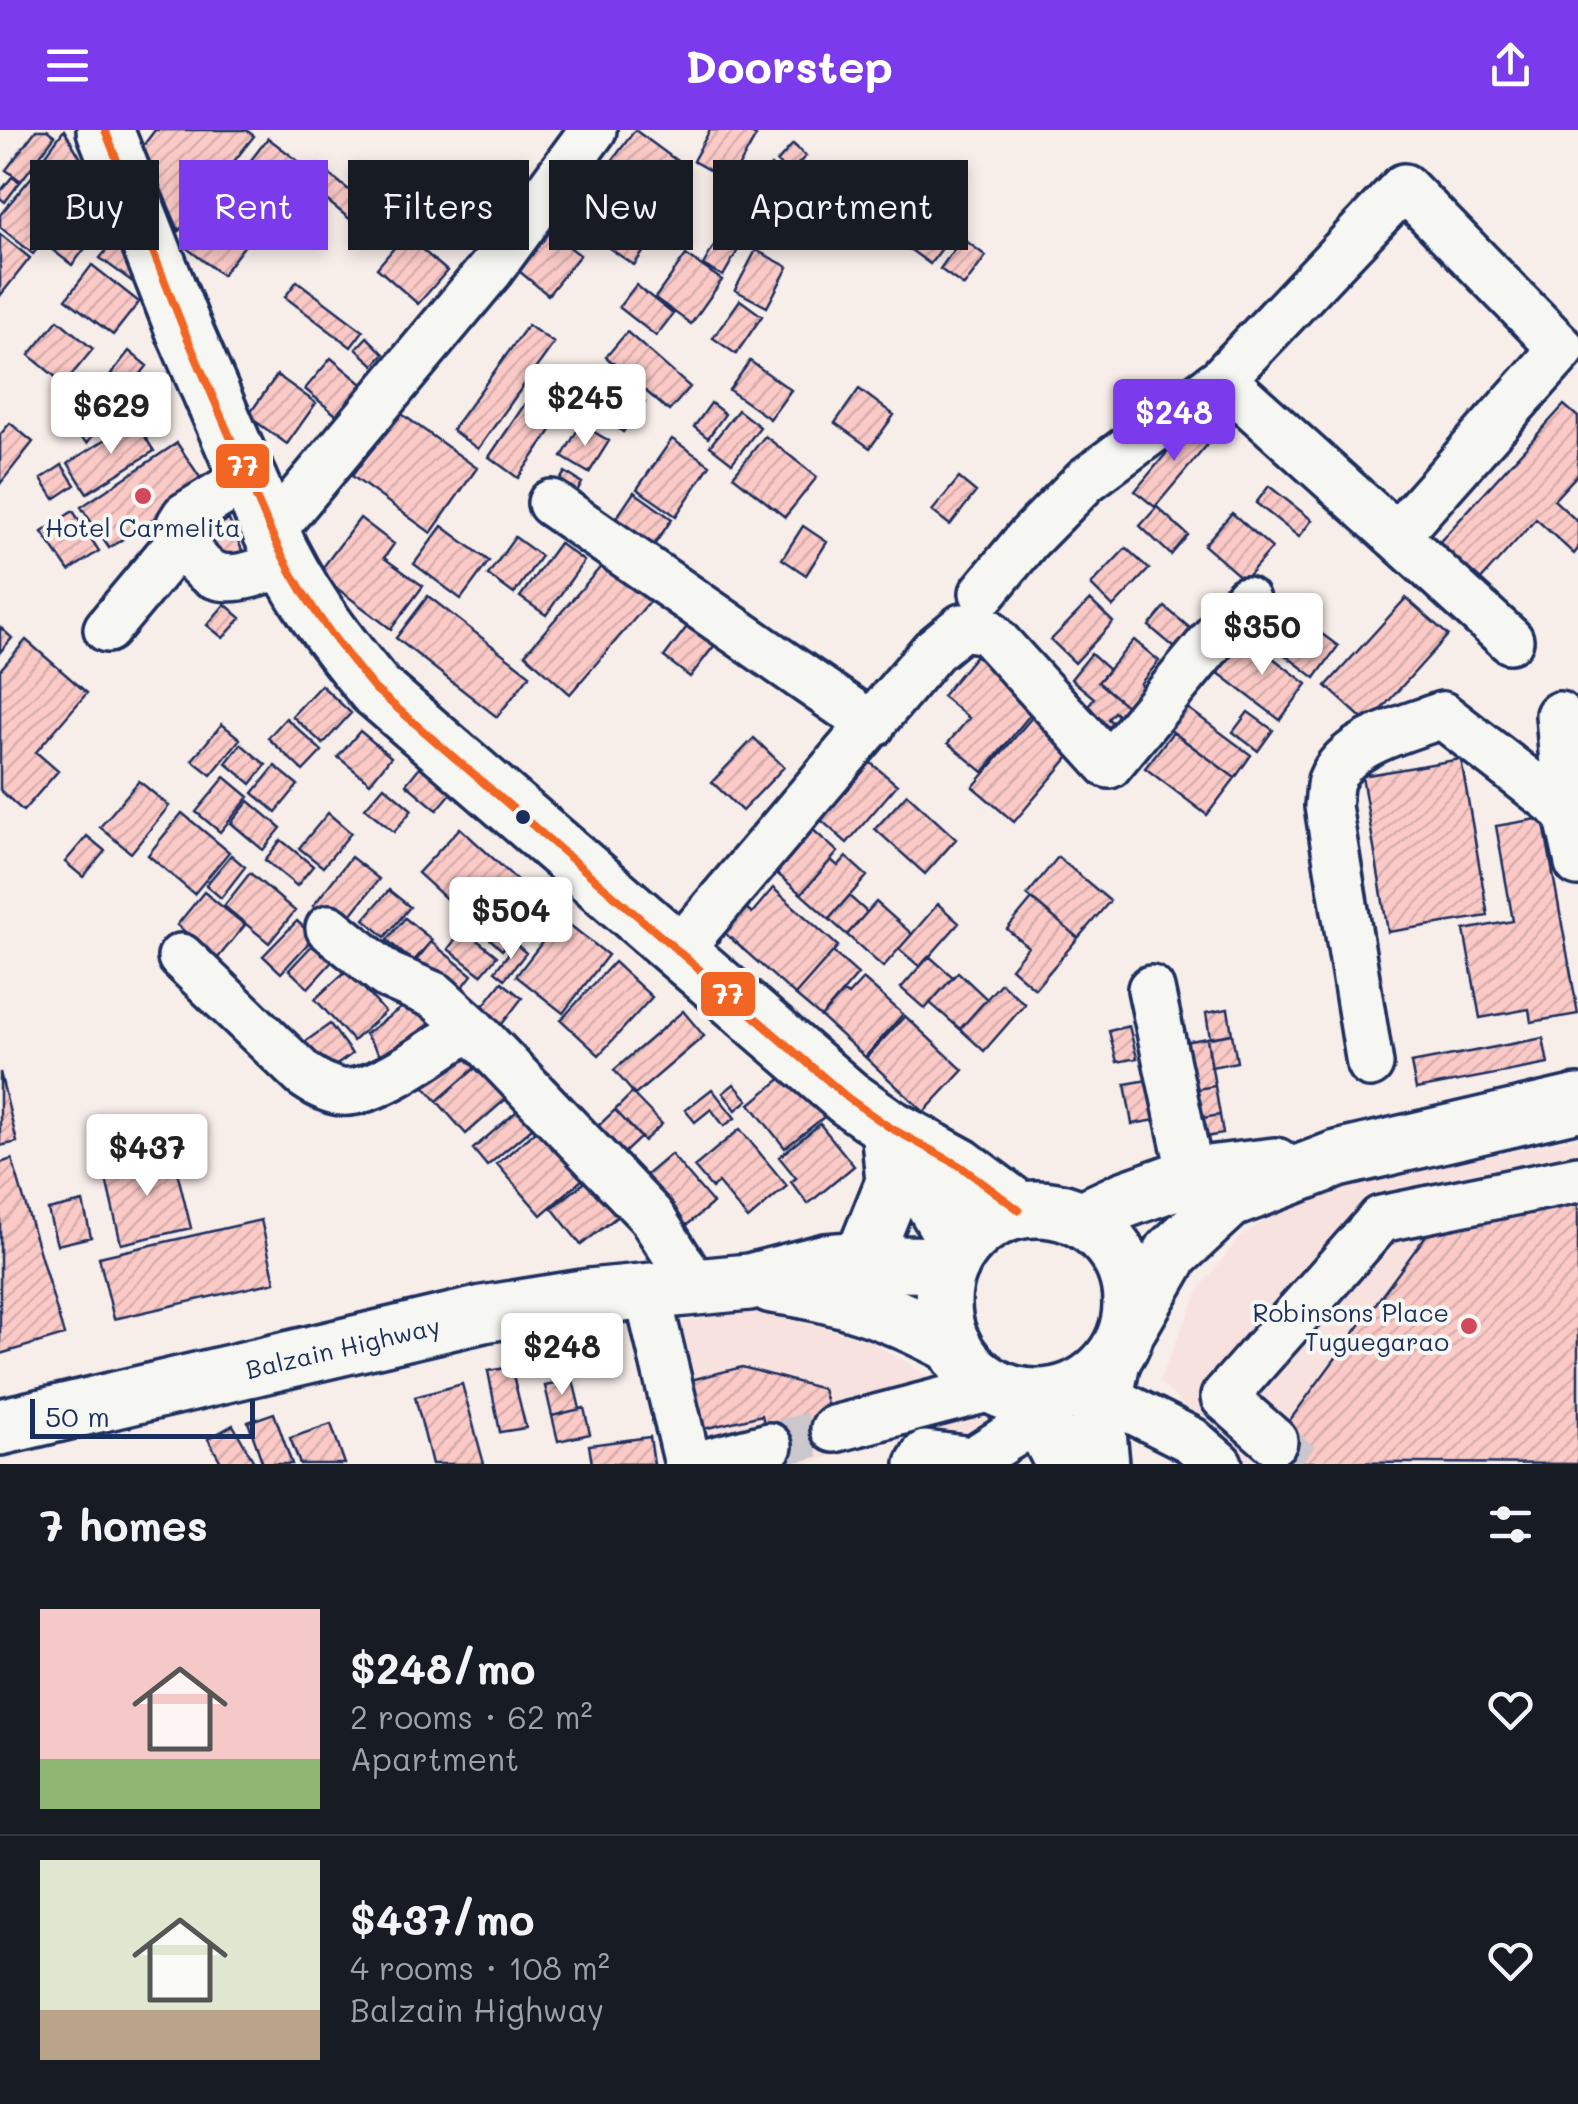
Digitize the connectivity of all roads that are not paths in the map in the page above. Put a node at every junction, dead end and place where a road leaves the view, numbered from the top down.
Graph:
1 (105, 130) edge
2 (593, 130) edge
3 (1570, 358) edge
4 (1222, 378) junction
5 (248, 476) junction
6 (552, 503) dead end
7 (1396, 536) junction
8 (182, 539) junction
9 (278, 548) junction
10 (983, 594) dead end
11 (1246, 600) dead end
12 (107, 629) dead end
13 (1510, 640) dead end
14 (1559, 715) dead end
15 (872, 726) junction
16 (1567, 812) junction
17 (1578, 863) edge
18 (329, 928) dead end
19 (679, 950) junction
20 (181, 957) dead end
21 (1151, 989) dead end
22 (470, 1027) junction
23 (1370, 1064) dead end
24 (1578, 1103) edge
25 (889, 1127) junction
26 (1443, 1132) junction
27 (1337, 1158) junction
28 (1191, 1176) junction
29 (1578, 1179) edge
30 (1461, 1203) junction
31 (1019, 1210) junction
32 (1082, 1220) junction
33 (955, 1256) junction
34 (863, 1259) junction
35 (697, 1287) junction
36 (953, 1345) junction
37 (1116, 1362) junction
38 (1030, 1417) edge
39 (0, 1427) edge
40 (834, 1430) tunnel mouth
41 (1274, 1441) tunnel mouth
42 (769, 1446) tunnel mouth
43 (688, 1464) edge
44 (699, 1464) edge
45 (920, 1464) edge
46 (1100, 1464) edge
47 (1219, 1464) edge

1 - 5 main road
2 - 9 street
3 - 4 street
3 - 7 street
4 - 7 street
4 - 10 street
5 - 8 street
5 - 9 main road
6 - 15 street
7 - 13 street
8 - 9 street
8 - 12 street
9 - 19 main road
11 - 15 street
14 - 16 street
15 - 19 street
16 - 17 street
16 - 23 street
18 - 22 street
19 - 25 main road
20 - 22 street
21 - 28 street
22 - 35 street
24 - 26 main road
25 - 31 main road
25 - 33 main road
25 - 34 main road
26 - 27 main road
26 - 30 street
27 - 28 main road
27 - 37 main road
28 - 32 main road
29 - 30 street
30 - 41 street
31 - 32 main road
31 - 33 main road
32 - 37 main road
33 - 34 main road
33 - 36 main road
34 - 35 main road
35 - 36 main road
35 - 39 main road, Balzain Highway
35 - 43 street
36 - 38 main road
37 - 38 main road
37 - 46 main road
37 - 47 street
38 - 40 street
38 - 45 street
42 - 44 street

